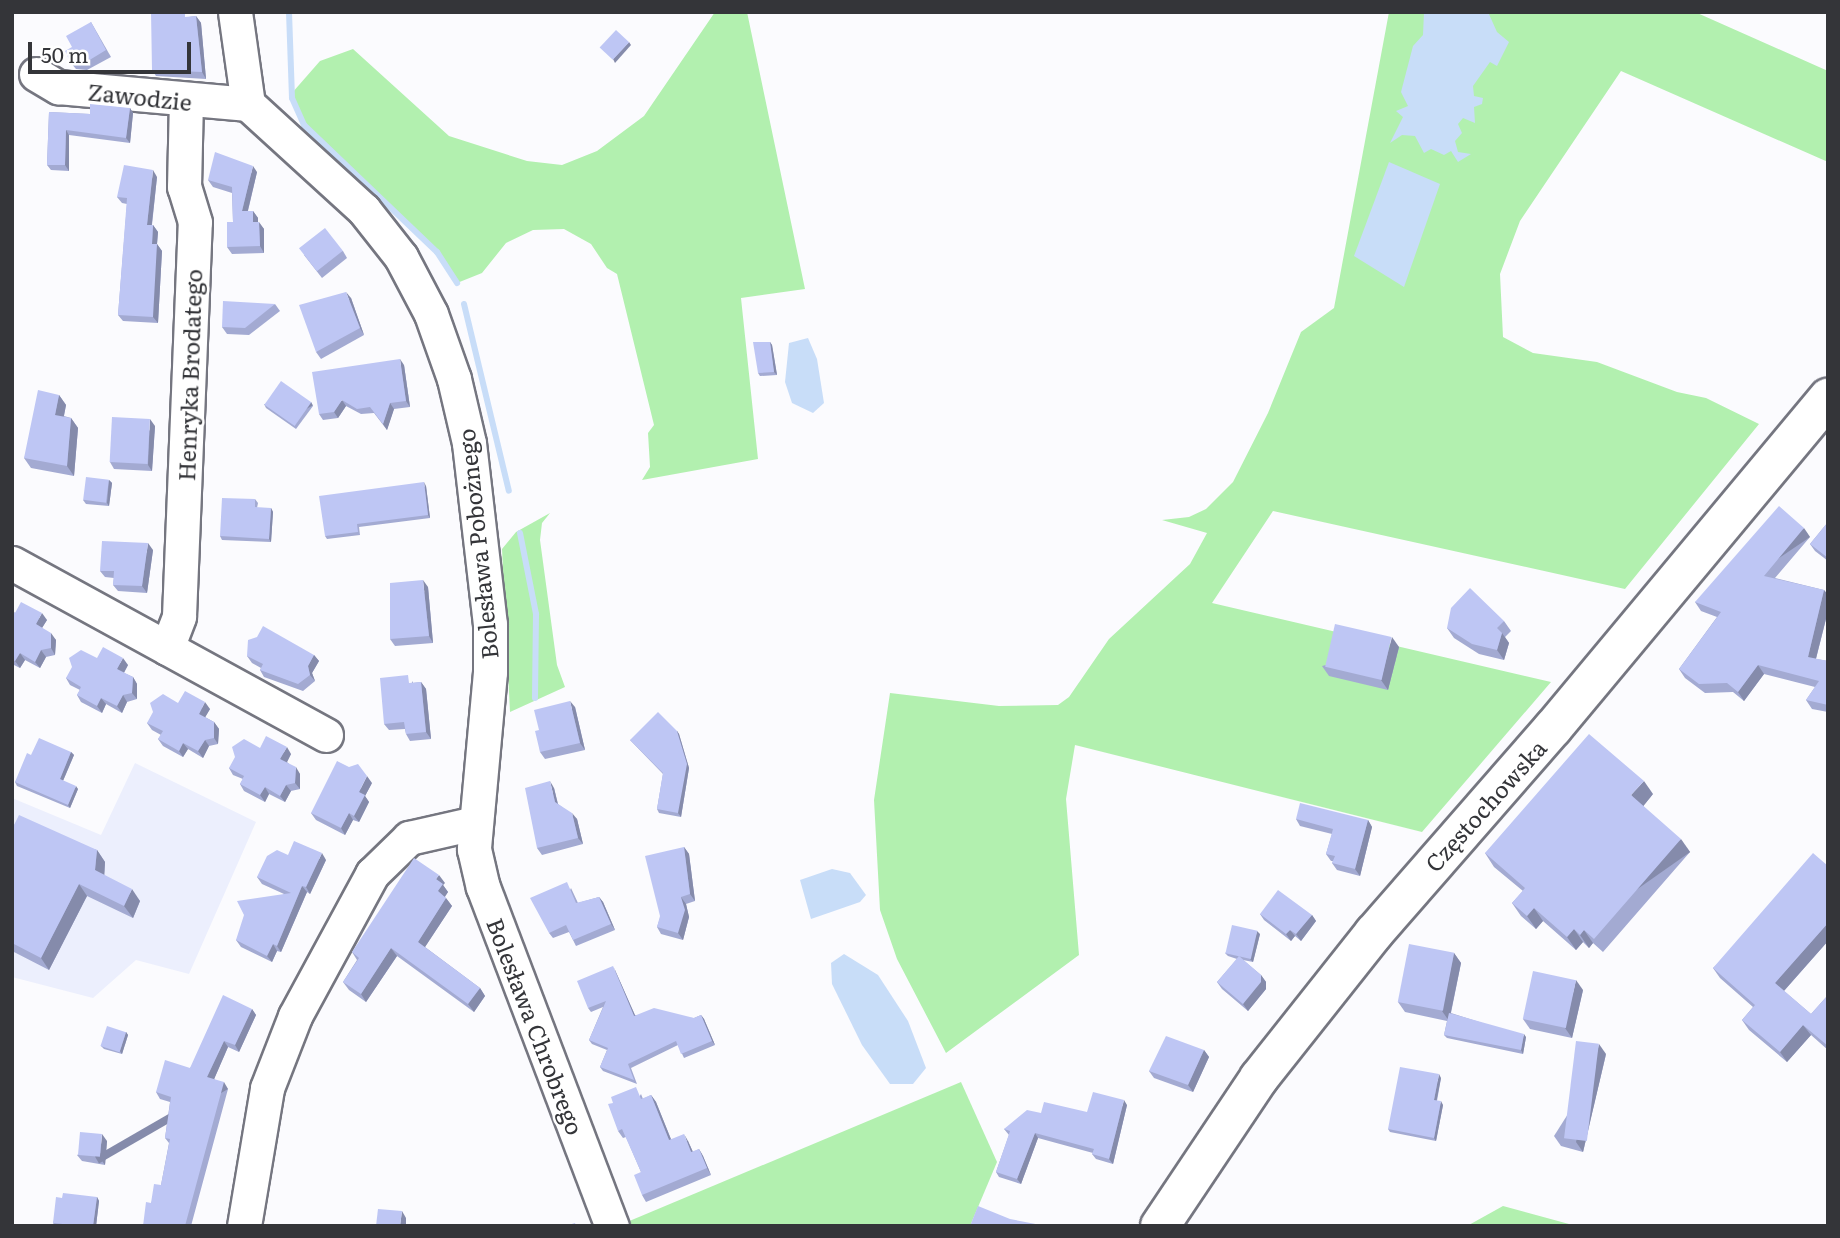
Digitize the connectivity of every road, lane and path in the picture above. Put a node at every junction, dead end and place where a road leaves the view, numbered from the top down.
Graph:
1 (235, 12) edge
2 (36, 74) dead end
3 (186, 101) junction
4 (248, 104) junction
5 (1828, 398) edge
6 (12, 564) edge
7 (167, 648) junction
8 (326, 735) dead end
9 (475, 823) junction
10 (244, 1226) edge
11 (612, 1226) edge
12 (1160, 1226) edge

1 - 4 street
2 - 3 street, Zawodzie
3 - 4 street, Zawodzie
3 - 7 street, Henryka Brodatego
4 - 9 street, Bolesława Pobożnego
5 - 12 main road, Częstochowska
6 - 7 street
7 - 8 street
9 - 10 street
9 - 11 street, Bolesława Chrobrego

